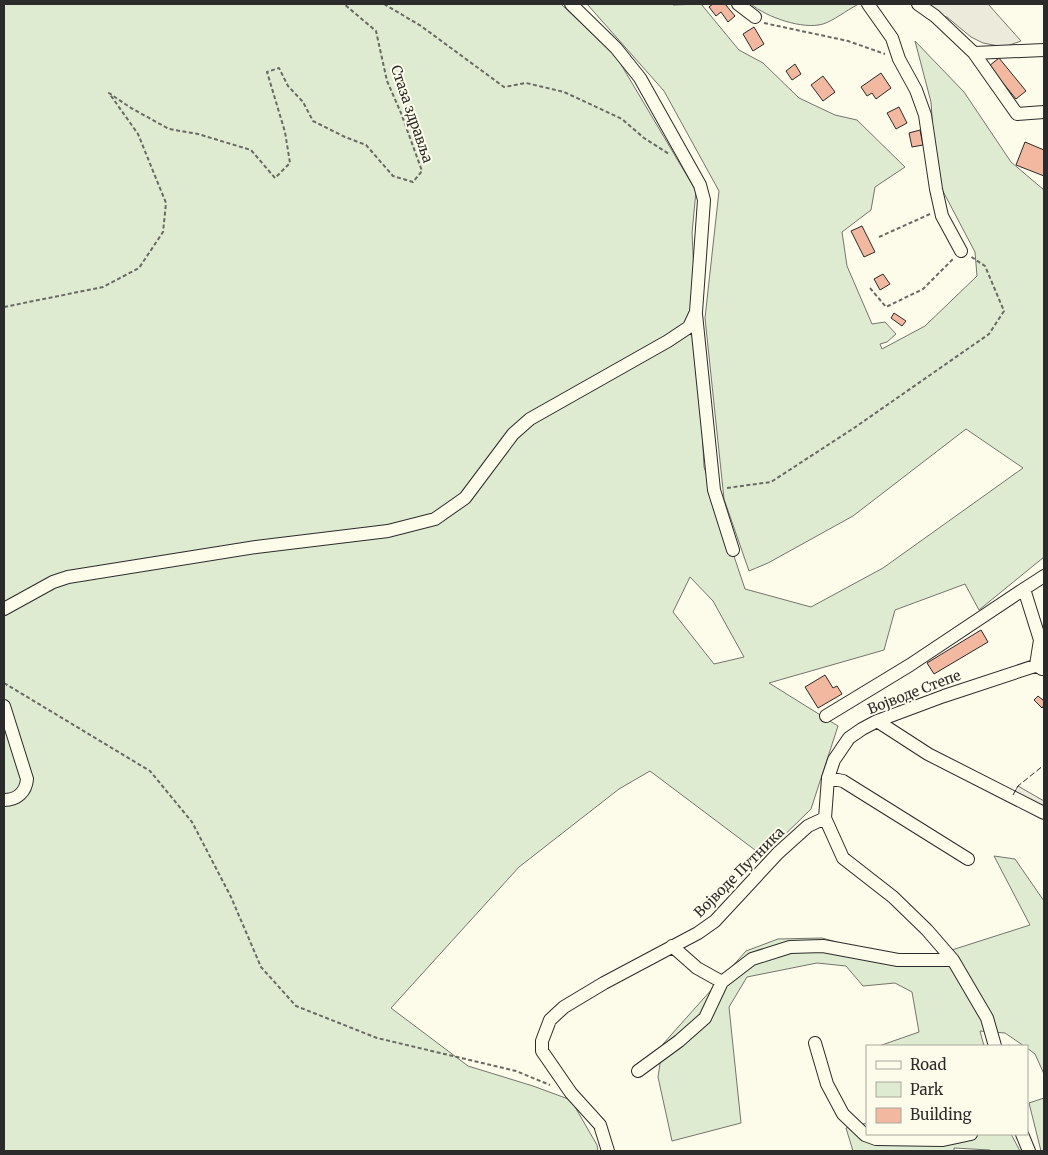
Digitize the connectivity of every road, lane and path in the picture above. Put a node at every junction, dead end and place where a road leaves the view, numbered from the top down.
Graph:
1 (344, 4) edge
2 (384, 4) edge
3 (571, 4) edge
4 (738, 4) edge
5 (868, 4) edge
6 (918, 4) edge
7 (755, 17) joint
8 (1044, 50) edge
9 (974, 53) junction
10 (899, 59) junction
11 (1044, 112) edge
12 (672, 156) dead end
13 (941, 209) junction
14 (879, 237) dead end
15 (961, 251) junction
16 (870, 288) dead end
17 (4, 307) edge
18 (696, 312) junction
19 (714, 490) junction
20 (733, 550) dead end
21 (1044, 576) edge
22 (1024, 589) junction
23 (4, 609) edge
24 (1041, 666) edge
25 (4, 683) edge
26 (4, 706) edge
27 (826, 716) dead end
28 (877, 721) junction
29 (828, 778) junction
30 (4, 800) edge
31 (1044, 813) edge
32 (825, 818) junction
33 (968, 859) dead end
34 (672, 946) junction
35 (953, 960) junction
36 (722, 982) junction
37 (815, 1043) dead end
38 (995, 1045) edge
39 (638, 1071) dead end
40 (553, 1086) dead end
41 (966, 1135) edge
42 (1022, 1135) edge
43 (608, 1151) edge
44 (1029, 1151) edge

1 - 17 path, Стаза здравља
2 - 12 path
3 - 18 street
4 - 7 street
5 - 10 street
6 - 9 street
7 - 10 path
8 - 9 street
9 - 11 street
10 - 13 street
13 - 14 path
13 - 15 street
15 - 16 path
15 - 19 path
18 - 19 street
18 - 23 street
19 - 20 street
21 - 22 street
22 - 24 street
22 - 27 street
24 - 28 street, Војводе Степе
25 - 40 path
26 - 30 street
28 - 29 street, Војводе Степе
28 - 31 street
29 - 32 street, Војводе Степе
29 - 33 street
32 - 34 street, Војводе Путника
32 - 35 street
34 - 36 street
34 - 43 street, Војводе Путника
35 - 36 street
35 - 38 street
36 - 39 street
37 - 41 street
42 - 44 street

